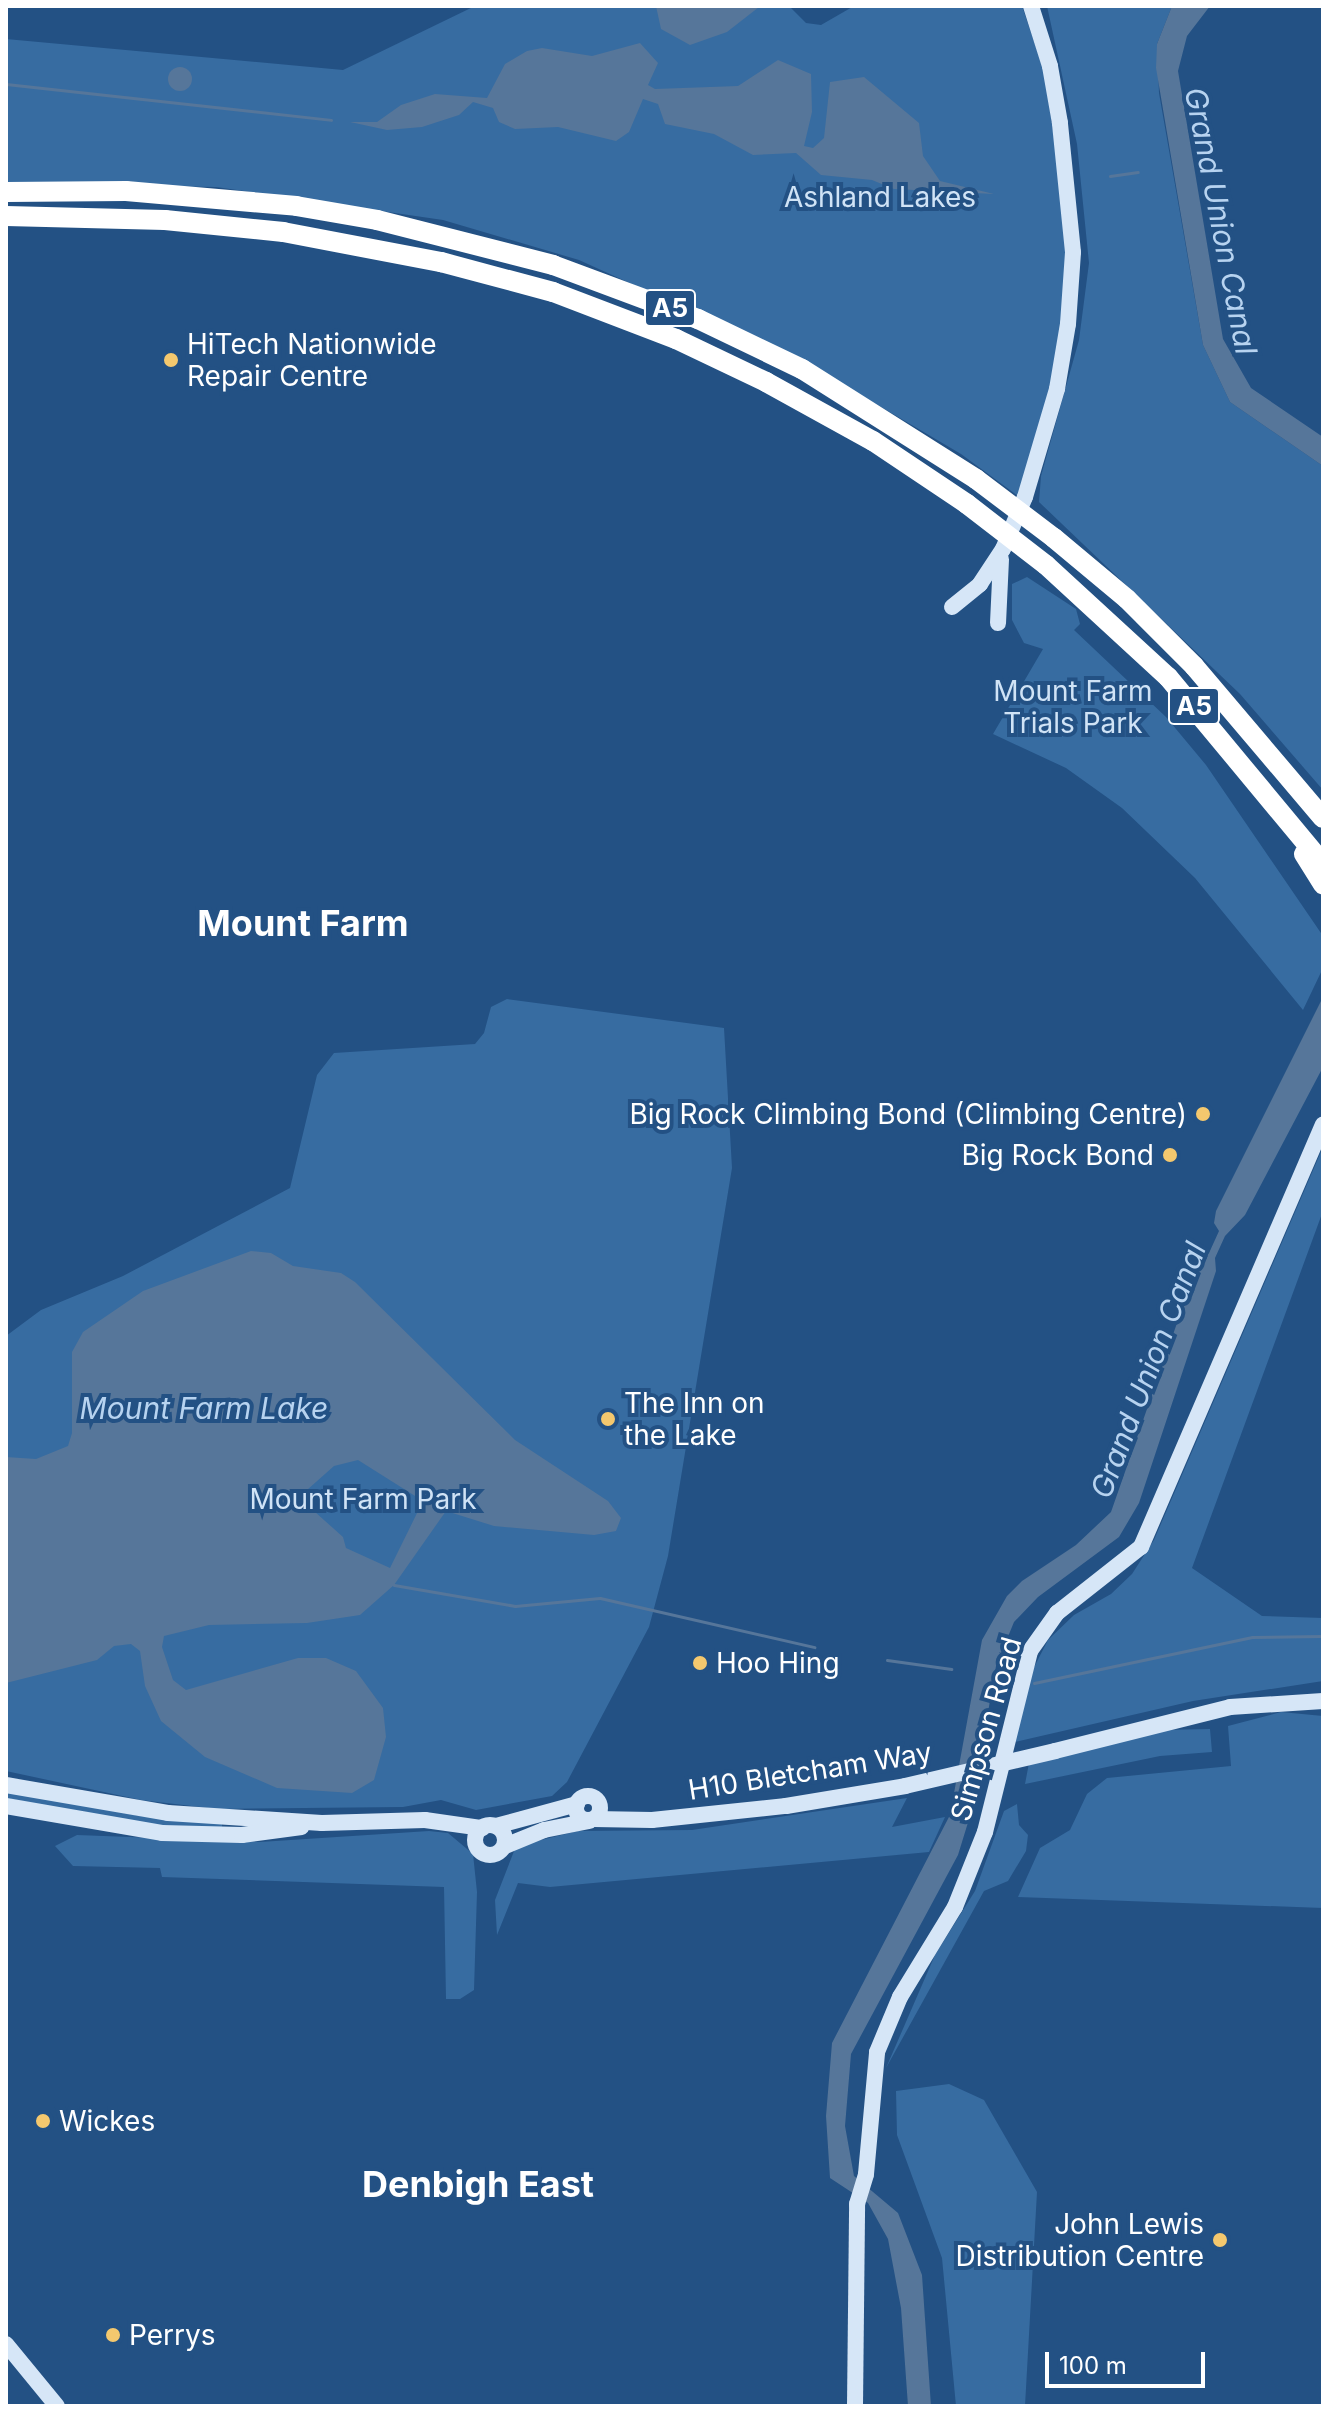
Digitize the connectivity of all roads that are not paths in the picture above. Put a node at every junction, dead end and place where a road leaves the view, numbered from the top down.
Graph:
1 (1031, 6) edge
2 (6, 192) edge
3 (6, 216) edge
4 (1003, 549) junction
5 (952, 607) dead end
6 (998, 623) dead end
7 (1262, 785) junction
8 (1323, 818) edge
9 (1323, 864) edge
10 (1323, 884) edge
11 (1323, 1124) edge
12 (1323, 1701) edge
13 (6, 1785) edge
14 (6, 1806) edge
15 (595, 1816) junction
16 (322, 1823) junction
17 (451, 1825) junction
18 (489, 1827) junction
19 (505, 1846) junction
20 (477, 1847) junction
21 (6, 2344) edge
22 (57, 2406) edge
23 (855, 2406) edge

1 - 4 street
2 - 8 highway, A5, bridge
3 - 7 highway, A5, bridge
4 - 5 street
4 - 6 street
7 - 9 highway, A5
7 - 10 highway
11 - 23 street, Simpson Road
12 - 15 street, H10 Bletcham Way, bridge
13 - 16 street
14 - 16 street
15 - 18 street, H10 Bletcham Way
15 - 19 street
16 - 17 street
17 - 18 street
17 - 20 street
18 - 19 street
18 - 20 street
19 - 20 street
21 - 22 street

